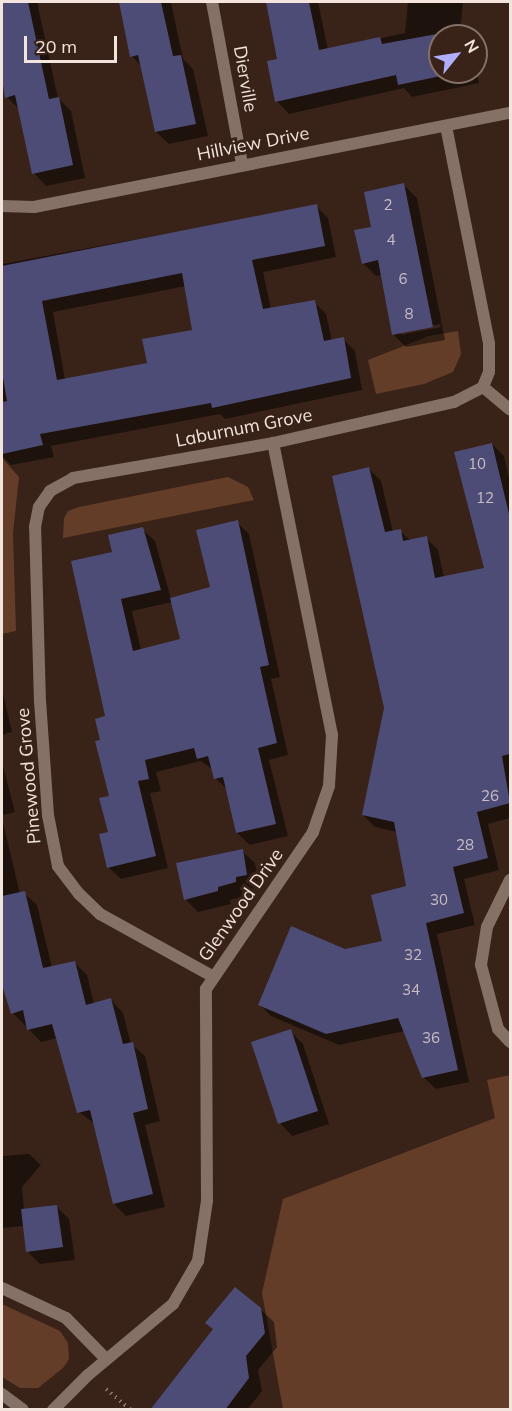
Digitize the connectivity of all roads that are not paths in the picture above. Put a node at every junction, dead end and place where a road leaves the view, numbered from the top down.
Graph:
1 (212, 2) edge
2 (510, 113) edge
3 (446, 126) junction
4 (242, 164) junction
5 (2, 206) edge
6 (483, 387) junction
7 (510, 410) edge
8 (273, 443) junction
9 (35, 527) joint
10 (510, 880) edge
11 (212, 976) junction
12 (510, 1042) edge
13 (2, 1288) edge
14 (106, 1359) junction
15 (2, 1394) edge
16 (22, 1410) edge
17 (53, 1410) edge

1 - 4 street, Dierville
2 - 3 street, Hillview Drive
3 - 4 street, Hillview Drive
3 - 6 street
4 - 5 street, Hillview Drive
6 - 7 street
6 - 8 street, Laburnum Grove
8 - 9 street, Laburnum Grove
8 - 11 street, Glenwood Drive
9 - 11 street, Pinewood Grove
10 - 12 street
11 - 14 street, Glenwood Drive
13 - 14 street
14 - 17 street, Glenwood Drive
15 - 16 street

